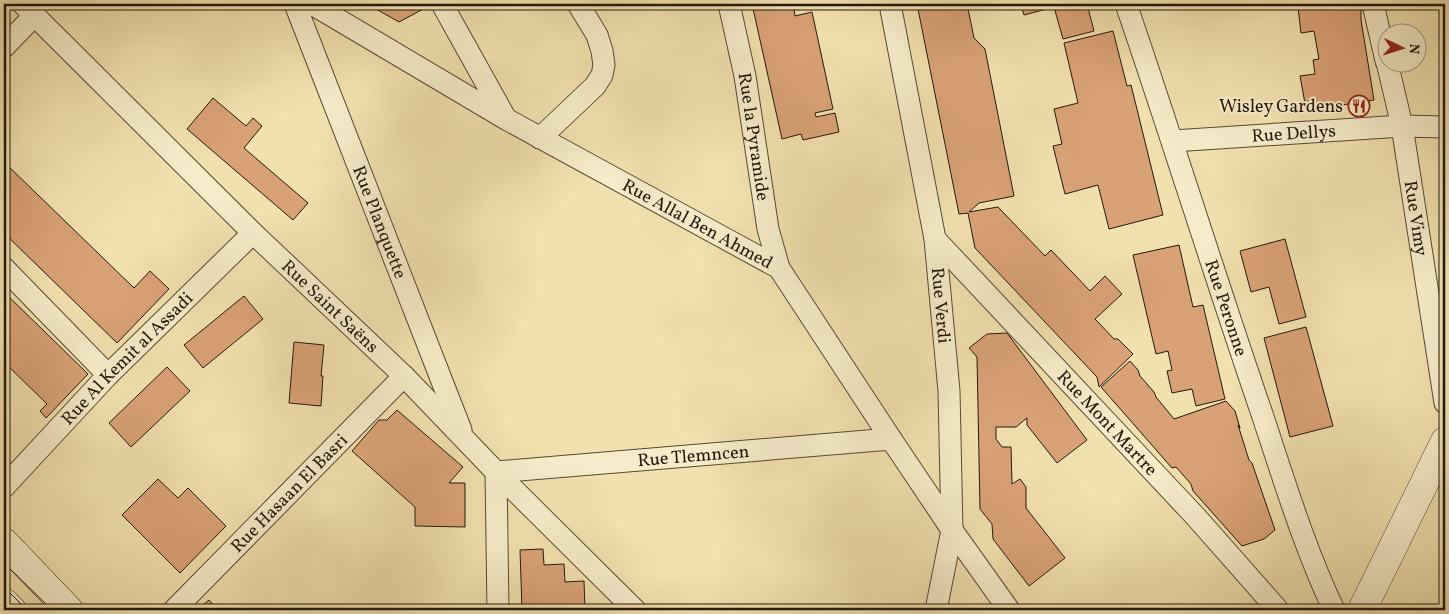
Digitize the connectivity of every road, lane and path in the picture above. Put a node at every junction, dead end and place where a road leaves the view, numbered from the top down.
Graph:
1 (294, 4) edge
2 (312, 4) edge
3 (442, 4) edge
4 (578, 4) edge
5 (729, 4) edge
6 (890, 4) edge
7 (1126, 4) edge
8 (1373, 4) edge
9 (29, 10) edge
10 (1377, 22) edge
11 (4, 46) edge
12 (1389, 72) edge
13 (506, 119) junction
14 (1402, 126) junction
15 (1445, 127) edge
16 (540, 138) junction
17 (1173, 141) junction
18 (253, 233) junction
19 (935, 239) junction
20 (4, 268) edge
21 (779, 268) junction
22 (108, 375) junction
23 (404, 376) junction
24 (1445, 403) edge
25 (464, 439) junction
26 (891, 439) junction
27 (1445, 441) edge
28 (496, 472) junction
29 (4, 487) edge
30 (952, 530) junction
31 (4, 542) edge
32 (4, 602) edge
33 (12, 610) edge
34 (69, 610) edge
35 (174, 610) edge
36 (498, 610) edge
37 (636, 610) edge
38 (936, 610) edge
39 (1009, 610) edge
40 (1278, 610) edge
41 (1334, 610) edge
42 (1362, 610) edge

1 - 25 street, Rue Planquette
2 - 13 street, Rue Allal Ben Ahmed
3 - 13 street
4 - 16 street
5 - 21 street, Rue la Pyramide
6 - 19 street, Rue Verdi
7 - 17 street, Rue Peronne
8 - 10 street, Rue Vimy
9 - 11 street
9 - 18 street, Rue Saint Saëns
12 - 14 street, Rue Vimy
13 - 16 street, Rue Allal Ben Ahmed
14 - 15 street, Rue Dellys
14 - 17 street, Rue Dellys
14 - 24 street, Rue Vimy
16 - 21 street, Rue Allal Ben Ahmed
17 - 41 street, Rue Peronne
18 - 22 street, Rue Al Kemit al Assadi
18 - 23 street, Rue Saint Saëns
19 - 30 street, Rue Verdi
19 - 40 street, Rue Mont Martre
20 - 22 street
21 - 26 street, Rue Allal Ben Ahmed
22 - 29 street, Rue Al Kemit al Assadi
23 - 25 street, Rue Saint Saëns
23 - 35 street, Rue Hasaan El Basri
25 - 28 street, Rue Saint Saëns
26 - 28 street, Rue Tlemncen
26 - 30 street, Rue Allal Ben Ahmed
27 - 42 street
28 - 36 street
28 - 37 street, Rue Saint Saëns
30 - 38 street, Rue Verdi
30 - 39 street, Rue Allal Ben Ahmed
31 - 34 street
32 - 33 street

